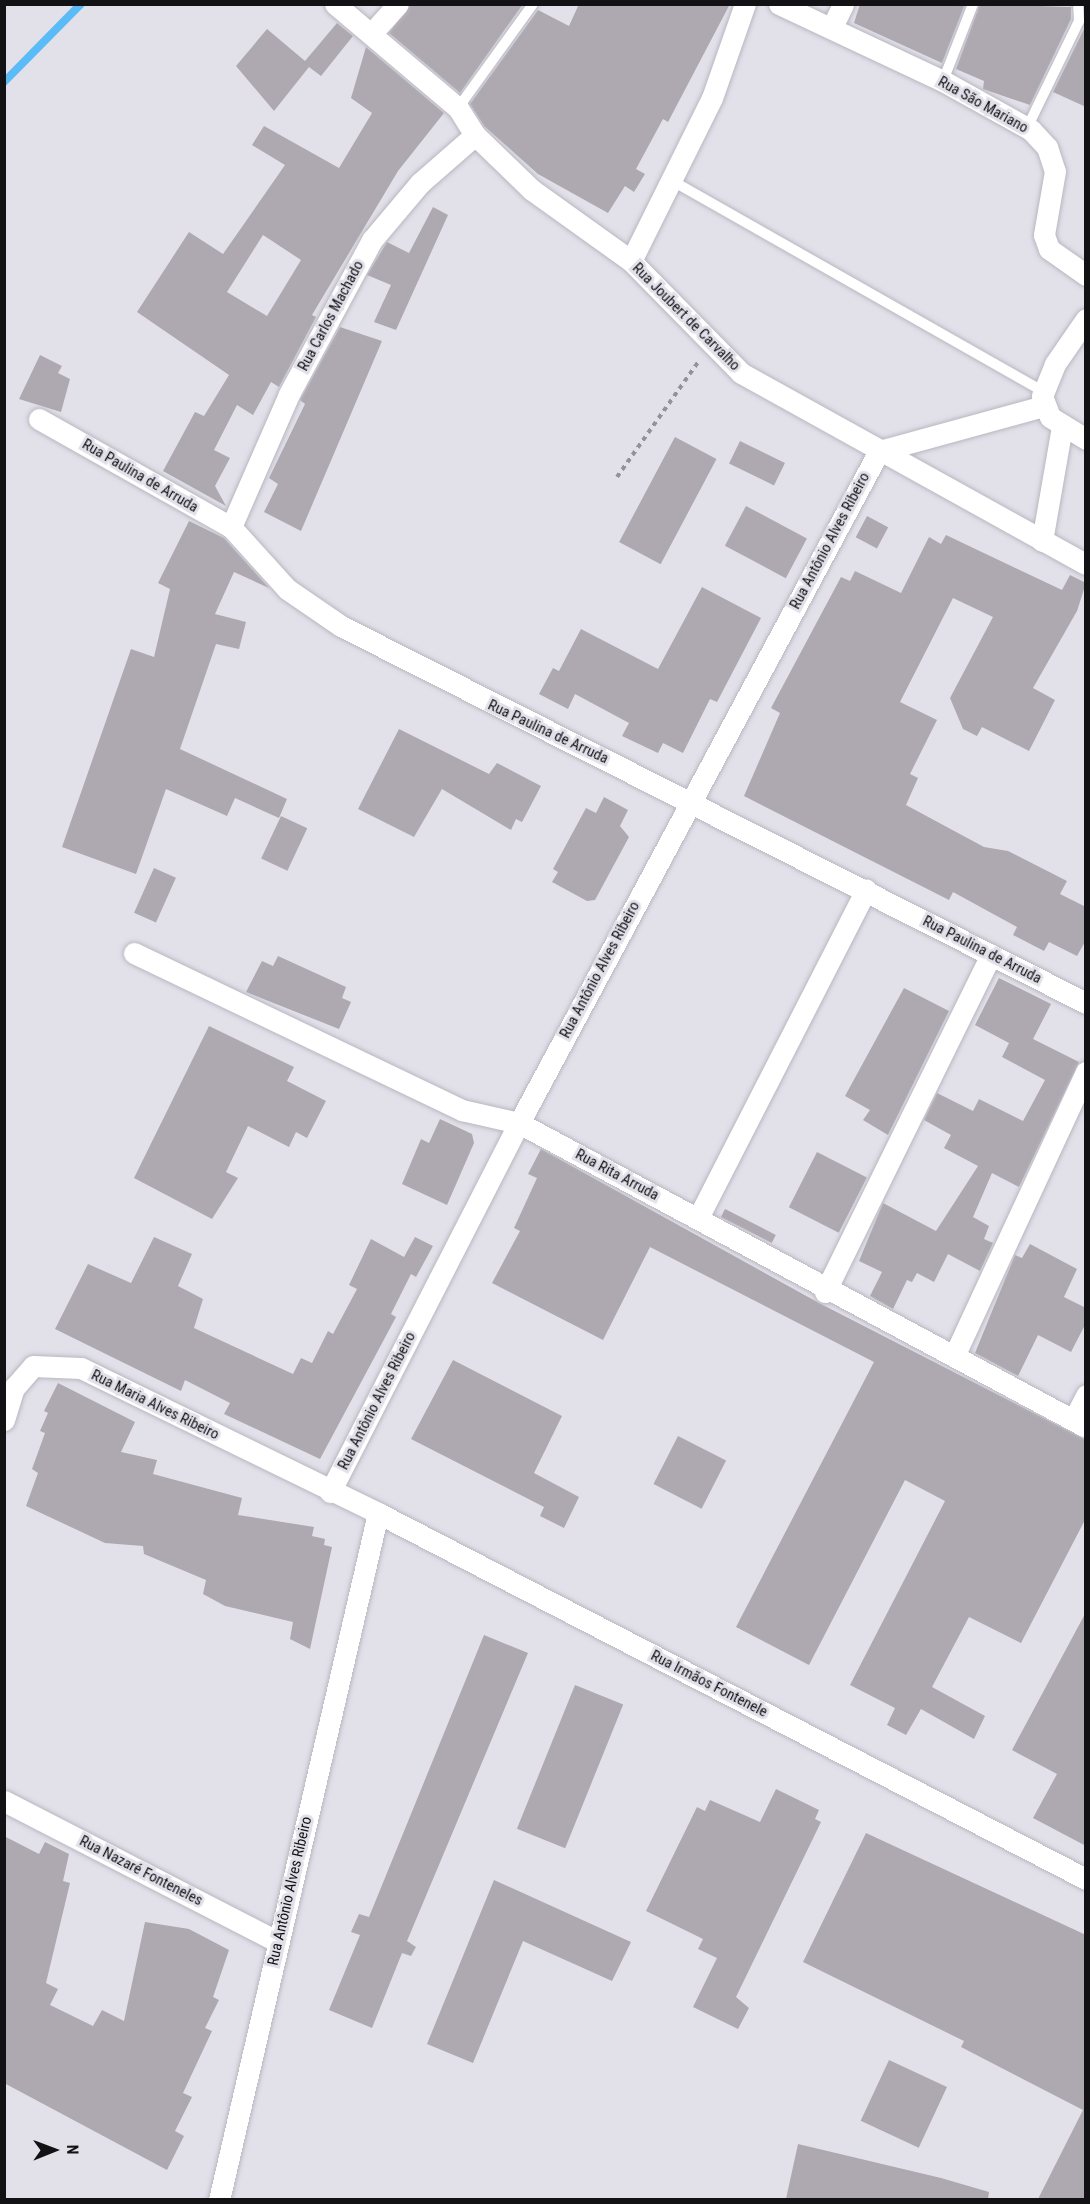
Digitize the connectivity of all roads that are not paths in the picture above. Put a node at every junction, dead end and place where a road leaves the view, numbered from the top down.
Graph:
1 (335, 4) edge
2 (398, 4) edge
3 (533, 4) edge
4 (745, 4) edge
5 (779, 4) edge
6 (843, 4) edge
7 (973, 4) edge
8 (1078, 4) edge
9 (831, 27) junction
10 (371, 34) junction
11 (943, 81) junction
12 (458, 108) junction
13 (1027, 128) junction
14 (475, 135) junction
15 (671, 180) junction
16 (631, 261) junction
17 (1086, 275) edge
18 (1086, 319) edge
19 (1043, 398) junction
20 (39, 419) dead end
21 (1062, 426) junction
22 (1086, 439) edge
23 (879, 452) junction
24 (231, 527) junction
25 (1042, 541) junction
26 (1086, 564) edge
27 (691, 799) junction
28 (866, 890) junction
29 (134, 953) dead end
30 (991, 954) junction
31 (1086, 1003) edge
32 (1086, 1072) edge
33 (519, 1123) junction
34 (698, 1218) junction
35 (825, 1292) junction
36 (955, 1354) junction
37 (1086, 1395) edge
38 (4, 1420) edge
39 (1080, 1423) edge
40 (330, 1492) junction
41 (378, 1513) junction
42 (4, 1801) edge
43 (1086, 1879) edge
44 (278, 1942) junction
45 (219, 2199) edge

1 - 10 street, Rua Joubert de Carvalho
2 - 10 street
3 - 12 lane
4 - 15 street
5 - 9 street, Rua São Mariano
6 - 9 street
7 - 11 lane
8 - 13 lane
9 - 11 street, Rua São Mariano
10 - 12 street, Rua Joubert de Carvalho
11 - 13 street, Rua São Mariano
12 - 14 street, Rua Joubert de Carvalho
13 - 17 street, Rua São Mariano
14 - 16 street, Rua Joubert de Carvalho
14 - 24 street, Rua Carlos Machado
15 - 16 street
15 - 19 lane
16 - 23 street, Rua Joubert de Carvalho
18 - 19 street
19 - 21 street
19 - 23 street
20 - 24 street, Rua Paulina de Arruda
21 - 22 street
21 - 25 street
23 - 25 street, Rua Joubert de Carvalho
23 - 27 street, Rua Antônio Alves Ribeiro
24 - 27 street, Rua Paulina de Arruda
25 - 26 street, Rua Joubert de Carvalho
27 - 28 street, Rua Paulina de Arruda
27 - 33 street, Rua Antônio Alves Ribeiro
28 - 30 street, Rua Paulina de Arruda
28 - 34 street
29 - 33 street, Rua Rita Arruda
30 - 31 street, Rua Paulina de Arruda
30 - 35 street
32 - 36 street
33 - 34 street, Rua Rita Arruda
33 - 40 street, Rua Antônio Alves Ribeiro
34 - 35 street, Rua Rita Arruda
35 - 36 street, Rua Rita Arruda
36 - 39 street, Rua Rita Arruda
37 - 39 street
38 - 40 street, Rua Maria Alves Ribeiro
40 - 41 street, Rua Irmãos Fontenele
41 - 43 street, Rua Irmãos Fontenele
41 - 44 street, Rua Antônio Alves Ribeiro
42 - 44 street, Rua Nazaré Fonteneles
44 - 45 street, Rua Antônio Alves Ribeiro

